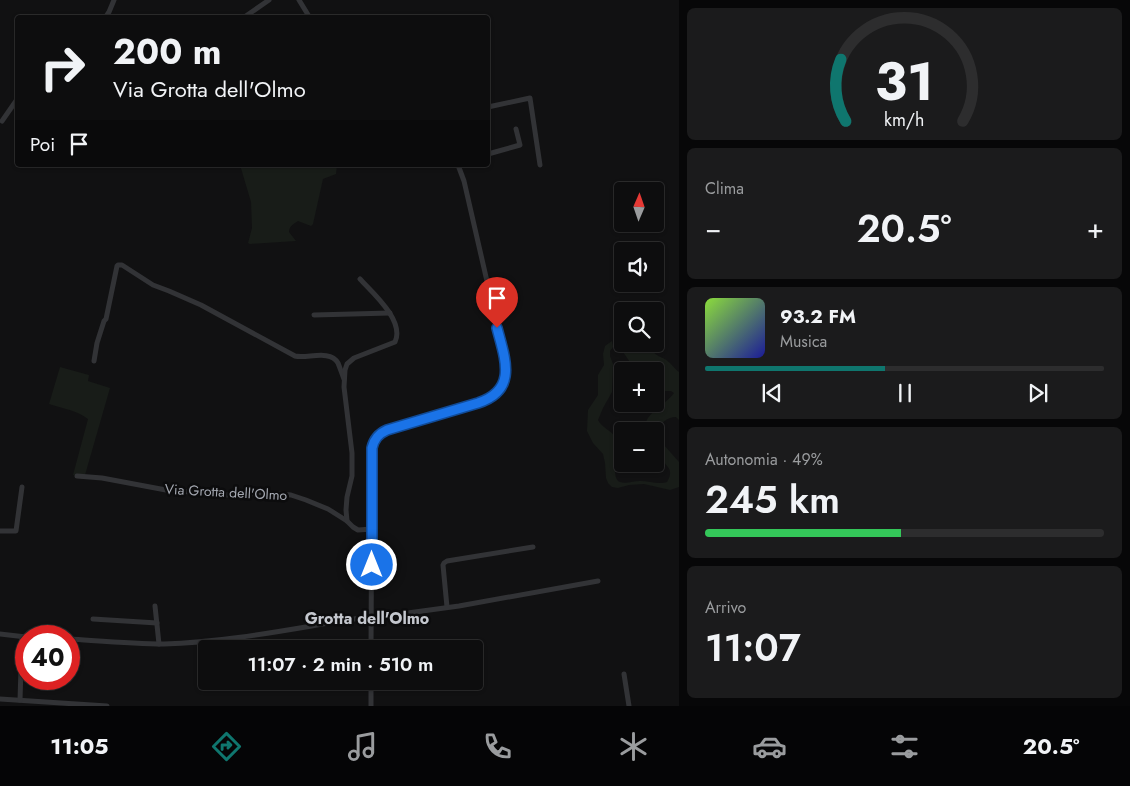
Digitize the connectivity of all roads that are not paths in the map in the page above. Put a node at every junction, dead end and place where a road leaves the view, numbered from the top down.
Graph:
1 (114, 0) edge
2 (269, 0) edge
3 (299, 0) edge
4 (108, 15) edge
5 (247, 15) edge
6 (308, 15) edge
7 (15, 102) edge
8 (490, 107) edge
9 (2, 121) dead end
10 (516, 129) dead end
11 (490, 153) edge
12 (540, 165) dead end
13 (459, 167) edge
14 (360, 278) dead end
15 (390, 313) junction
16 (314, 314) dead end
17 (94, 361) dead end
18 (344, 379) junction
19 (77, 476) dead end
20 (22, 487) dead end
21 (347, 521) junction
22 (372, 529) junction
23 (0, 531) edge
24 (533, 547) dead end
25 (598, 581) dead end
26 (155, 606) dead end
27 (447, 608) junction
28 (371, 618) junction
29 (93, 619) dead end
30 (157, 623) junction
31 (0, 634) edge
32 (15, 636) edge
33 (80, 640) edge
34 (371, 640) edge
35 (160, 644) junction
36 (624, 674) dead end
37 (21, 690) edge
38 (371, 690) edge
39 (0, 699) edge
40 (20, 700) junction
41 (51, 704) edge
42 (107, 706) edge
43 (371, 706) edge
44 (628, 706) edge

1 - 4 street
2 - 5 street
3 - 6 street
7 - 9 street
8 - 12 street
10 - 11 street
13 - 22 street
14 - 15 street
15 - 16 street
15 - 18 street
17 - 18 street
18 - 21 street
19 - 21 street, Via Grotta dell'Olmo
20 - 23 street
21 - 22 street, Via Grotta dell'Olmo
22 - 28 street
24 - 27 street
25 - 27 street
26 - 30 street
27 - 28 street
28 - 34 street
28 - 35 street
29 - 30 street
30 - 35 street
31 - 32 street
33 - 35 street
36 - 44 street
37 - 40 street
38 - 43 street
39 - 40 street
40 - 41 street
41 - 42 street

